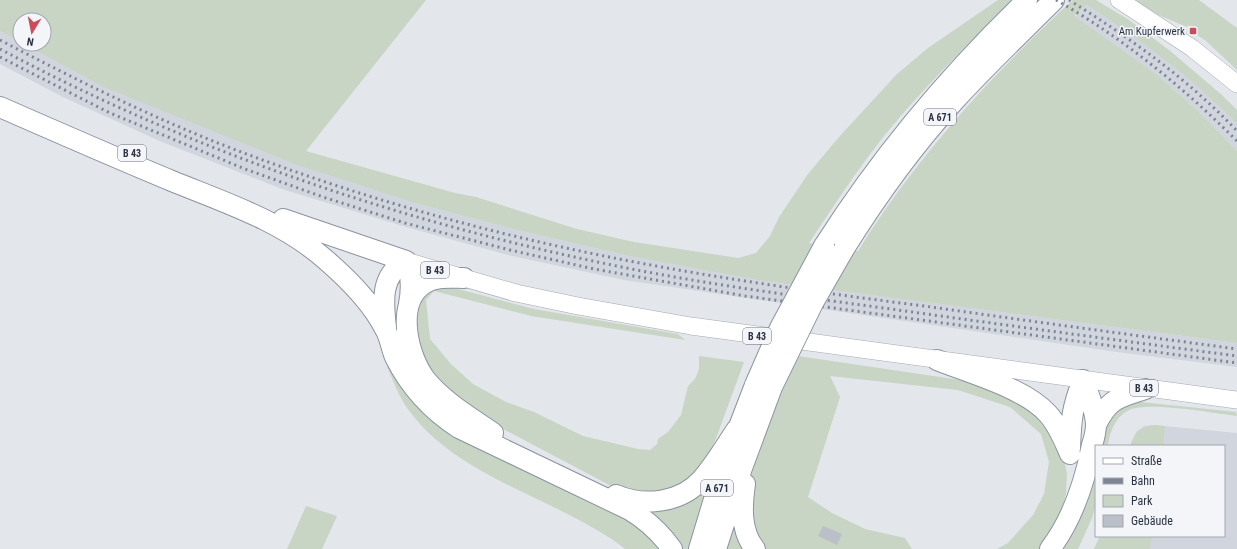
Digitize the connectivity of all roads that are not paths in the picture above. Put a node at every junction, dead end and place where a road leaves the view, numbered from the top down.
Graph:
1 (1027, 0) edge
2 (1054, 0) edge
3 (1119, 0) edge
4 (1237, 84) edge
5 (0, 94) edge
6 (0, 107) edge
7 (207, 194) junction
8 (263, 212) junction
9 (406, 261) junction
10 (464, 278) junction
11 (409, 304) junction
12 (386, 329) junction
13 (937, 360) junction
14 (1083, 380) junction
15 (763, 386) junction
16 (1145, 388) junction
17 (1237, 400) edge
18 (1096, 425) junction
19 (746, 431) junction
20 (1070, 454) junction
21 (1074, 505) junction
22 (672, 549) edge
23 (699, 549) edge
24 (716, 549) edge
25 (755, 549) edge
26 (1050, 549) edge

1 - 15 highway, A 671, bridge
2 - 15 highway, A 671, bridge
3 - 4 main road
5 - 8 highway, B 43
6 - 7 highway, B 43
7 - 8 highway, B 43
7 - 12 highway
8 - 9 highway, B 43
9 - 10 main road, B 43
9 - 11 highway
9 - 12 highway
10 - 11 highway
10 - 13 main road, B 43
11 - 19 highway
12 - 22 highway
13 - 14 main road, B 43
13 - 20 highway
14 - 16 main road, B 43
14 - 18 highway
14 - 20 highway
15 - 19 highway, A 671
16 - 17 main road, B 43
16 - 18 highway
18 - 21 highway
19 - 23 highway, A 671
19 - 24 highway, A 671
19 - 25 highway
20 - 21 highway
21 - 26 highway

